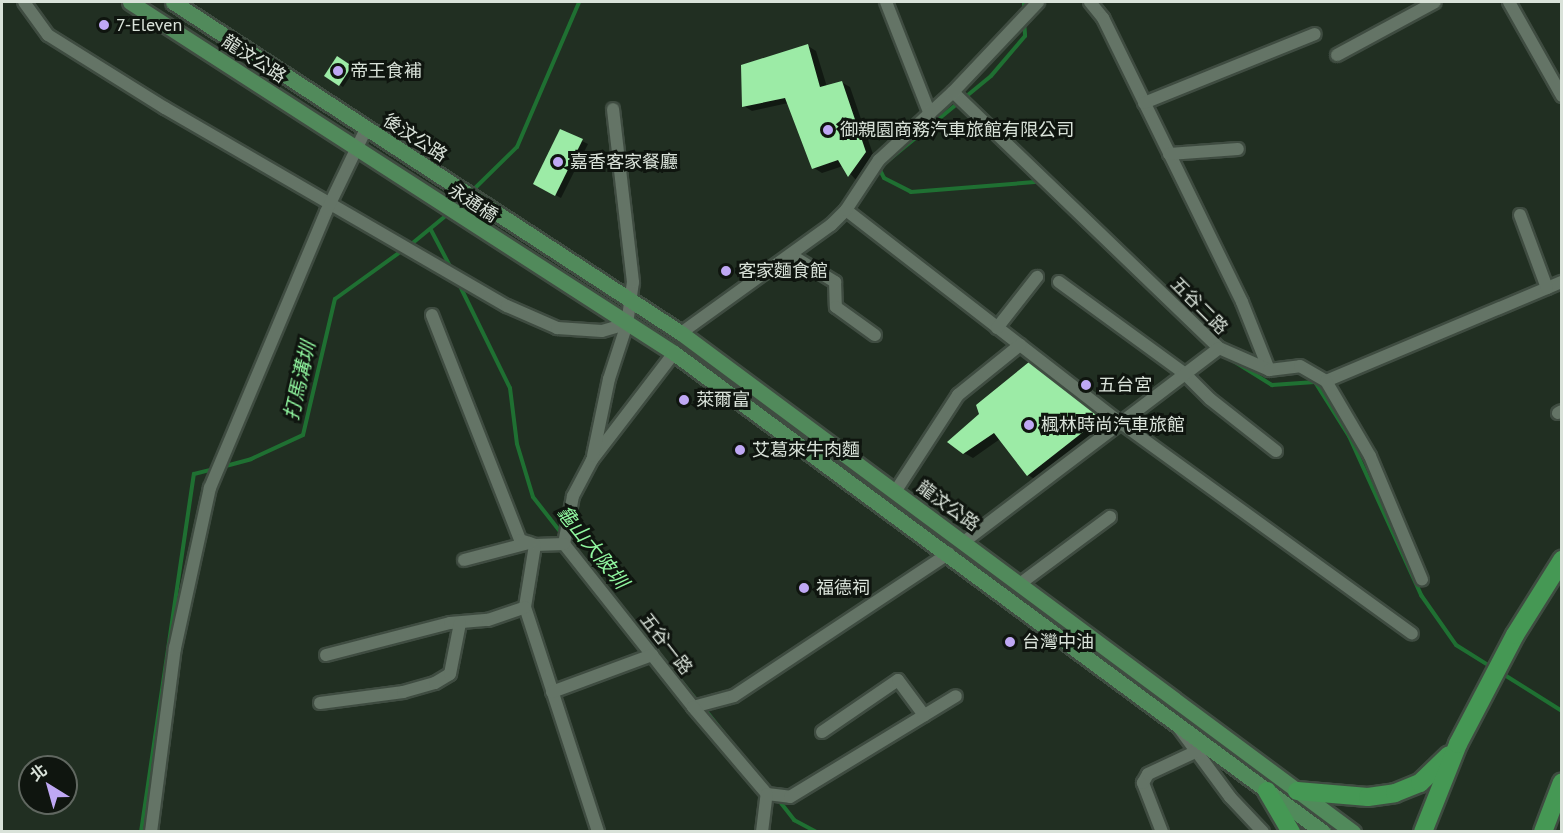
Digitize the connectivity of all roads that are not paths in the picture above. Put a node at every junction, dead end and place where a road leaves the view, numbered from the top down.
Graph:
1 (24, 2) edge
2 (130, 2) edge
3 (173, 2) edge
4 (886, 2) edge
5 (1038, 2) edge
6 (1090, 2) edge
7 (1436, 2) edge
8 (1509, 2) edge
9 (1315, 34) dead end
10 (1337, 55) dead end
11 (956, 95) junction
12 (1562, 96) edge
13 (1144, 103) junction
14 (613, 109) dead end
15 (930, 114) junction
16 (366, 129) junction
17 (355, 148) junction
18 (1238, 149) dead end
19 (1169, 154) junction
20 (442, 178) joint
21 (331, 201) junction
22 (846, 210) junction
23 (1520, 215) dead end
24 (512, 225) joint
25 (499, 242) joint
26 (791, 255) junction
27 (1037, 277) dead end
28 (1059, 282) dead end
29 (1562, 282) edge
30 (1547, 288) junction
31 (632, 304) junction
32 (432, 315) dead end
33 (627, 324) junction
34 (997, 328) junction
35 (681, 333) junction
36 (875, 335) dead end
37 (1020, 345) junction
38 (1219, 348) junction
39 (674, 353) junction
40 (1269, 370) junction
41 (1185, 374) junction
42 (1326, 381) junction
43 (1121, 423) junction
44 (1276, 451) dead end
45 (592, 460) junction
46 (895, 492) junction
47 (1110, 517) dead end
48 (965, 542) junction
49 (532, 544) junction
50 (564, 544) junction
51 (949, 553) junction
52 (464, 560) dead end
53 (1562, 560) edge
54 (1422, 580) dead end
55 (1021, 583) junction
56 (525, 608) junction
57 (460, 623) junction
58 (1412, 634) dead end
59 (326, 655) dead end
60 (652, 655) junction
61 (552, 692) junction
62 (956, 696) dead end
63 (320, 703) dead end
64 (693, 707) junction
65 (924, 715) junction
66 (1172, 717) junction
67 (822, 732) dead end
68 (1458, 744) junction
69 (1195, 752) junction
70 (1562, 782) edge
71 (1267, 791) junction
72 (1297, 791) junction
73 (767, 794) junction
74 (155, 829) edge
75 (598, 831) edge
76 (762, 831) edge
77 (1162, 831) edge
78 (1263, 831) edge
79 (1291, 831) edge
80 (1323, 831) edge
81 (1353, 831) edge
82 (1423, 831) edge
83 (1543, 831) edge

1 - 21 street
2 - 17 main road, 龍汶公路
3 - 16 main road, 龍汶公路
4 - 15 street
5 - 11 street
6 - 13 street
7 - 10 street
8 - 12 street
9 - 13 street
11 - 15 street
11 - 38 street, 五谷二路
13 - 19 street
14 - 31 street
15 - 22 street
16 - 17 street
16 - 20 main road, 後汶公路
17 - 21 street
17 - 25 main road, 永通橋
18 - 19 street
19 - 40 street
20 - 24 main road, 永通橋
21 - 33 street
21 - 74 street
22 - 26 street
22 - 34 street
23 - 30 street
24 - 31 main road, 龍汶公路
25 - 33 main road, 龍汶公路
26 - 35 street
26 - 36 street
27 - 34 street
28 - 41 street
29 - 30 street
30 - 42 street
31 - 33 street
31 - 35 main road, 龍汶公路
32 - 49 street
33 - 39 main road, 龍汶公路
33 - 45 street
34 - 37 street
35 - 39 main road
35 - 46 main road, 龍汶公路
37 - 43 street
37 - 46 street
38 - 40 street
38 - 41 street, 五谷二路
39 - 45 street
39 - 51 main road, 龍汶公路
40 - 42 street
41 - 43 street, 五谷二路
41 - 44 street
42 - 54 street
43 - 48 street, 五谷二路
43 - 58 street
45 - 50 street
46 - 48 main road, 龍汶公路
47 - 55 street
48 - 55 main road, 龍汶公路
49 - 50 street
49 - 52 street
49 - 56 street
50 - 60 street, 五谷一路
51 - 64 street
51 - 66 main road, 龍汶公路
53 - 68 highway
55 - 72 main road, 龍汶公路
56 - 57 street
56 - 61 street
57 - 59 street
57 - 63 street
60 - 61 street
60 - 64 street, 五谷一路
61 - 75 street
62 - 65 street
64 - 73 street, 五谷一路
65 - 67 street
65 - 73 street
66 - 69 street
66 - 71 main road, 龍汶公路
68 - 72 highway
68 - 82 highway
69 - 77 street
69 - 78 street
70 - 83 highway
71 - 79 highway
71 - 80 main road, 龍汶公路
72 - 81 main road, 龍汶公路
73 - 76 street

